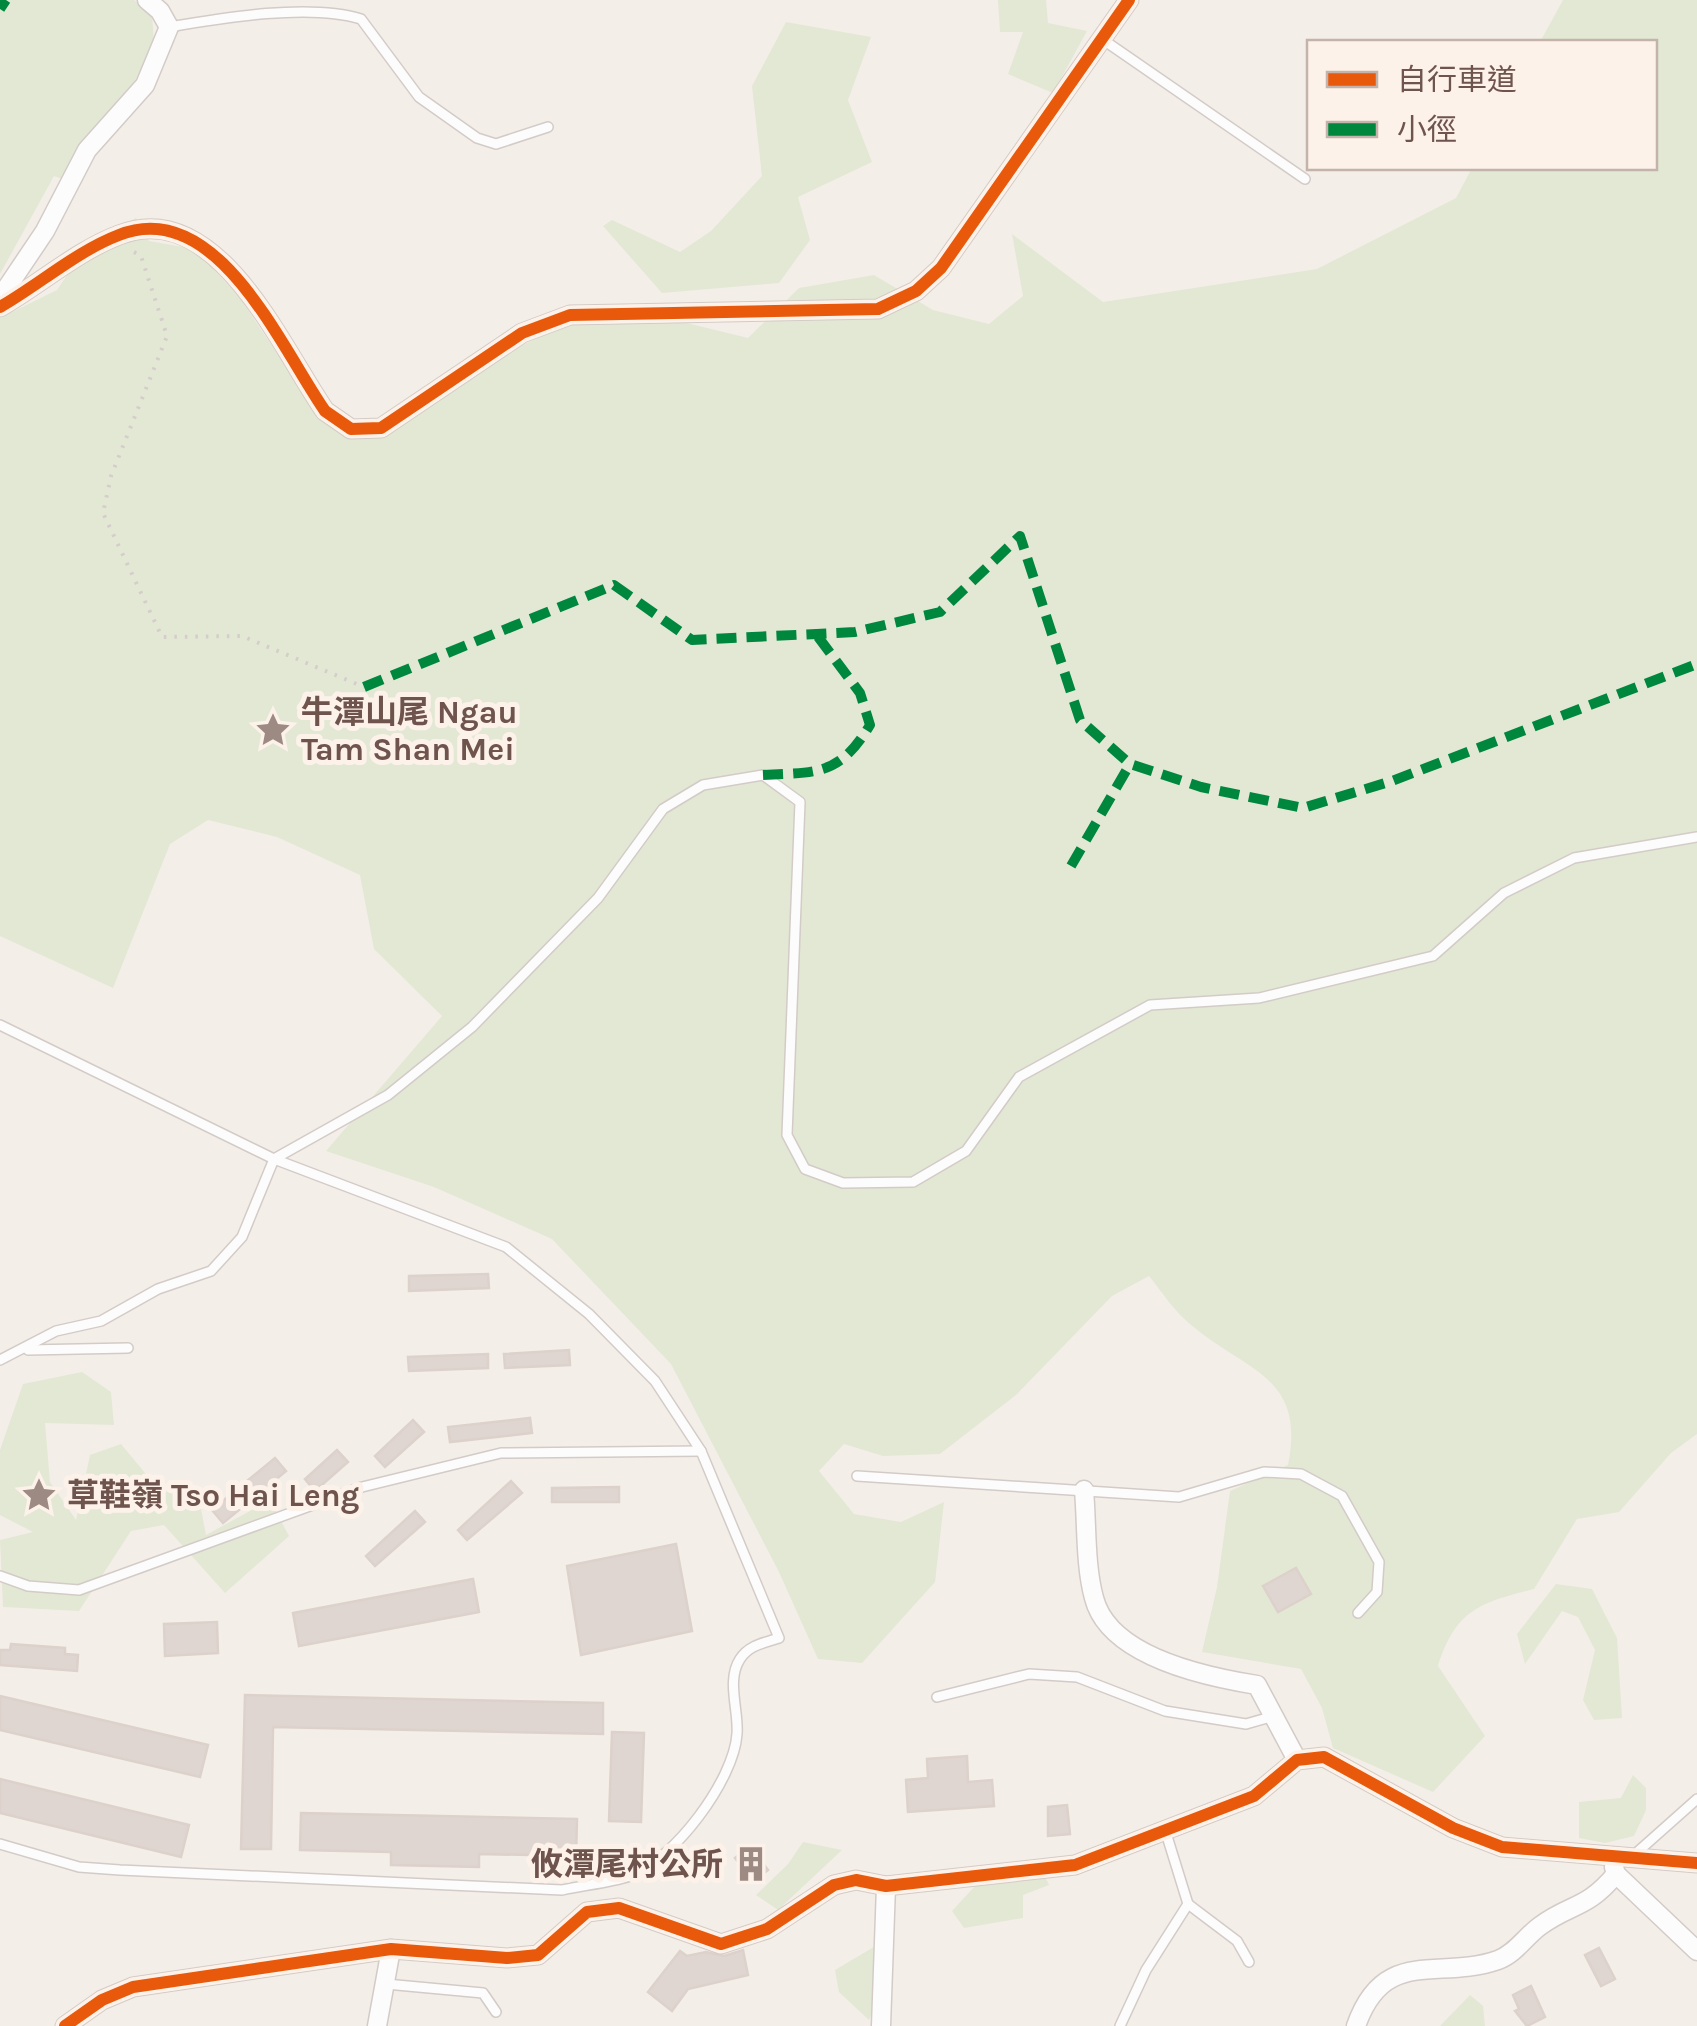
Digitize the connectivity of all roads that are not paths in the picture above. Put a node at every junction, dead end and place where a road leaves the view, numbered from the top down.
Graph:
1 (147, 0) edge
2 (1129, 0) edge
3 (169, 27) junction
4 (1102, 39) junction
5 (548, 127) dead end
6 (1305, 179) dead end
7 (0, 298) edge
8 (0, 307) edge
9 (1697, 837) edge
10 (0, 1025) edge
11 (274, 1159) junction
12 (128, 1348) dead end
13 (26, 1350) junction
14 (0, 1360) edge
15 (701, 1450) junction
16 (857, 1476) dead end
17 (1084, 1490) junction
18 (0, 1576) edge
19 (1358, 1613) dead end
20 (937, 1698) dead end
21 (1274, 1716) junction
22 (1298, 1760) junction
23 (1697, 1799) edge
24 (1166, 1833) junction
25 (0, 1844) edge
26 (1610, 1854) junction
27 (1632, 1856) junction
28 (1697, 1863) edge
29 (1616, 1874) junction
30 (886, 1886) junction
31 (1188, 1904) junction
32 (390, 1949) junction
33 (1697, 1951) edge
34 (1249, 1962) dead end
35 (386, 1984) junction
36 (496, 2012) dead end
37 (65, 2026) edge
38 (377, 2026) edge
39 (881, 2026) edge
40 (1120, 2026) edge
41 (1356, 2026) edge

1 - 3 street
2 - 4 street
3 - 5 lane
3 - 7 street
4 - 6 lane
4 - 8 street
9 - 11 lane
10 - 11 lane
11 - 13 lane
11 - 15 lane
12 - 13 lane
13 - 14 lane
15 - 18 lane
15 - 25 lane
16 - 17 lane
17 - 19 lane
17 - 21 street
20 - 21 lane
21 - 22 street
22 - 24 street
22 - 26 street
23 - 27 lane
24 - 30 street
24 - 31 lane
26 - 27 street
26 - 29 street
27 - 28 street
29 - 33 street
29 - 41 street
30 - 32 street
30 - 39 street
31 - 34 lane
31 - 40 lane
32 - 35 street
32 - 37 street
35 - 36 lane
35 - 38 street

